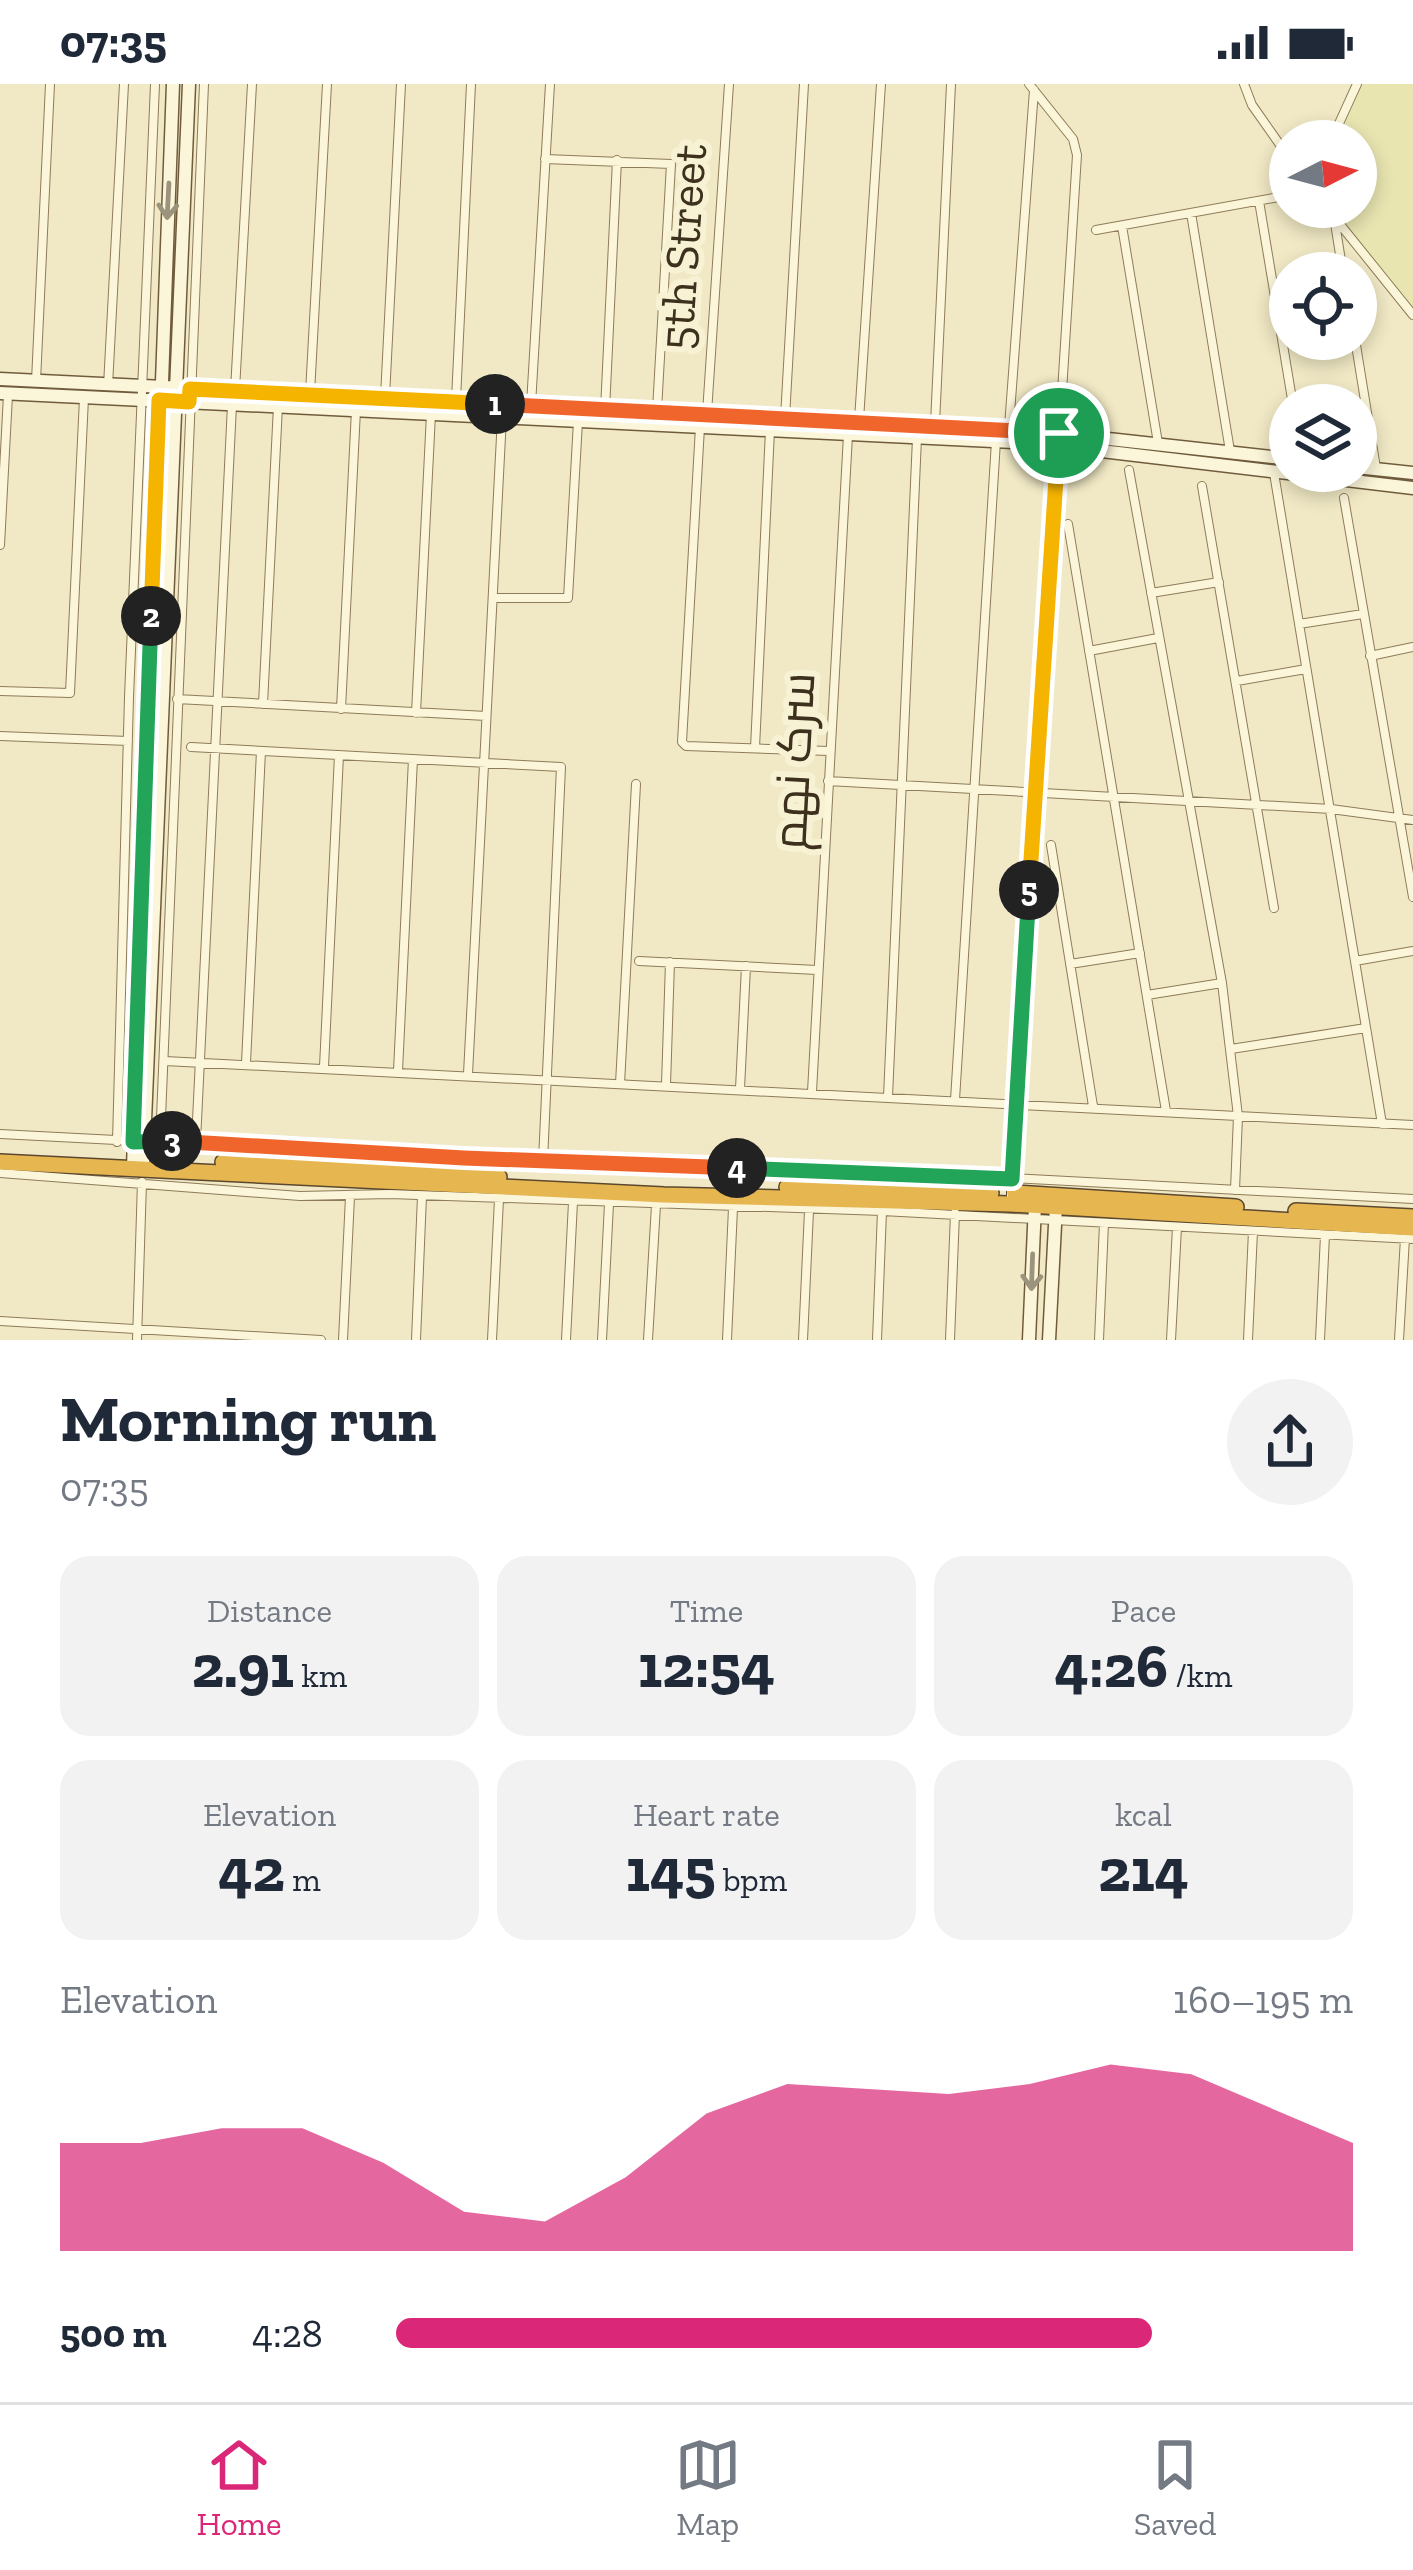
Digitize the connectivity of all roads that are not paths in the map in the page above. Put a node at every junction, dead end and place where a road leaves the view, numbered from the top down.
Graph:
1 (50, 84) edge
2 (124, 84) edge
3 (155, 84) edge
4 (173, 84) edge
5 (189, 84) edge
6 (204, 84) edge
7 (252, 84) edge
8 (327, 84) edge
9 (401, 84) edge
10 (471, 84) edge
11 (550, 84) edge
12 (729, 84) edge
13 (805, 84) edge
14 (881, 84) edge
15 (951, 84) edge
16 (1244, 84) edge
17 (1358, 84) edge
18 (1032, 87) edge
19 (1341, 120) edge
20 (1269, 129) edge
21 (545, 159) junction
22 (617, 160) junction
23 (1269, 199) edge
24 (1259, 201) junction
25 (1190, 213) junction
26 (1122, 226) junction
27 (1344, 228) edge
28 (1096, 230) dead end
29 (1413, 315) edge
30 (0, 379) edge
31 (36, 381) junction
32 (1290, 384) edge
33 (108, 386) junction
34 (4, 393) edge
35 (143, 393) junction
36 (310, 393) junction
37 (159, 394) junction
38 (183, 395) junction
39 (84, 397) junction
40 (234, 397) junction
41 (385, 398) junction
42 (456, 402) junction
43 (278, 406) junction
44 (531, 406) junction
45 (356, 410) junction
46 (657, 412) junction
47 (430, 413) junction
48 (605, 416) junction
49 (502, 417) junction
50 (785, 419) junction
51 (578, 421) junction
52 (704, 421) junction
53 (859, 421) junction
54 (935, 425) junction
55 (1009, 428) junction
56 (770, 430) junction
57 (848, 434) junction
58 (917, 438) junction
59 (1059, 439) junction
60 (996, 441) junction
61 (1158, 443) junction
62 (1230, 451) junction
63 (1269, 456) edge
64 (1130, 470) dead end
65 (1269, 470) edge
66 (1377, 470) edge
67 (1413, 473) edge
68 (1377, 484) edge
69 (1202, 486) dead end
70 (1413, 488) edge
71 (1277, 492) edge
72 (1344, 498) dead end
73 (1068, 524) dead end
74 (0, 545) edge
75 (1219, 583) junction
76 (1150, 593) junction
77 (493, 598) junction
78 (1363, 614) junction
79 (1299, 623) junction
80 (1158, 638) junction
81 (1413, 647) edge
82 (1089, 651) junction
83 (1370, 656) junction
84 (1306, 669) junction
85 (1237, 681) junction
86 (0, 692) edge
87 (177, 699) junction
88 (219, 702) junction
89 (263, 704) junction
90 (341, 709) junction
91 (416, 712) junction
92 (487, 716) junction
93 (0, 736) edge
94 (128, 741) junction
95 (191, 746) dead end
96 (216, 748) junction
97 (755, 748) junction
98 (261, 751) junction
99 (829, 751) junction
100 (339, 755) junction
101 (413, 759) junction
102 (484, 762) junction
103 (828, 781) junction
104 (637, 784) dead end
105 (901, 786) junction
106 (974, 791) junction
107 (1035, 794) junction
108 (1115, 798) junction
109 (1187, 802) junction
110 (1258, 806) junction
111 (1331, 809) junction
112 (1396, 818) junction
113 (1413, 820) edge
114 (1051, 845) dead end
115 (1413, 897) edge
116 (1274, 908) dead end
117 (1413, 951) edge
118 (1140, 953) junction
119 (639, 961) dead end
120 (1355, 961) junction
121 (670, 962) junction
122 (1070, 964) junction
123 (746, 966) junction
124 (818, 970) junction
125 (1222, 983) junction
126 (1147, 995) junction
127 (1366, 1028) junction
128 (1231, 1049) junction
129 (198, 1060) junction
130 (165, 1061) junction
131 (245, 1063) junction
132 (324, 1067) junction
133 (398, 1071) junction
134 (468, 1074) junction
135 (546, 1080) junction
136 (620, 1084) junction
137 (665, 1085) junction
138 (740, 1088) junction
139 (812, 1092) junction
140 (888, 1097) junction
141 (955, 1100) junction
142 (1016, 1103) junction
143 (1093, 1106) junction
144 (1166, 1111) junction
145 (1238, 1116) junction
146 (1382, 1124) junction
147 (1413, 1125) edge
148 (0, 1134) edge
149 (196, 1141) junction
150 (117, 1142) junction
151 (160, 1142) junction
152 (0, 1152) edge
153 (139, 1160) junction
154 (543, 1161) junction
155 (0, 1162) edge
156 (0, 1173) edge
157 (1235, 1190) junction
158 (1011, 1192) junction
159 (422, 1196) junction
160 (350, 1197) junction
161 (499, 1199) junction
162 (1413, 1199) edge
163 (573, 1202) junction
164 (609, 1204) junction
165 (656, 1205) junction
166 (733, 1208) junction
167 (809, 1210) junction
168 (882, 1210) junction
169 (1034, 1211) junction
170 (1056, 1213) junction
171 (955, 1214) junction
172 (1413, 1217) edge
173 (1104, 1222) junction
174 (1177, 1227) junction
175 (1253, 1231) junction
176 (1325, 1235) junction
177 (1410, 1235) edge
178 (0, 1321) edge
179 (59, 1325) junction
180 (137, 1335) edge
181 (195, 1336) edge
182 (265, 1338) edge
183 (58, 1340) edge
184 (321, 1340) edge
185 (343, 1340) edge
186 (416, 1340) edge
187 (492, 1340) edge
188 (566, 1340) edge
189 (602, 1340) edge
190 (648, 1340) edge
191 (727, 1340) edge
192 (802, 1340) edge
193 (877, 1340) edge
194 (950, 1340) edge
195 (1029, 1340) edge
196 (1049, 1340) edge
197 (1099, 1340) edge
198 (1172, 1340) edge
199 (1247, 1340) edge
200 (1320, 1340) edge
201 (1399, 1340) edge

1 - 31 street
2 - 33 street
3 - 35 street
4 -> 37 street
5 - 38 street
6 - 38 street
7 - 40 street
8 - 36 street
9 - 41 street
10 - 42 street
11 - 21 street
12 - 52 street, 5th Street
13 - 50 street
14 - 53 street
15 - 54 street
16 - 20 street
17 - 19 street
18 - 55 street
18 - 59 street
21 - 22 street
21 - 44 street
22 - 46 street
22 - 48 street
23 - 24 street
24 - 25 street
24 - 32 street
25 - 26 street
25 - 62 street
26 - 28 street
26 - 61 street
27 - 29 street
30 - 31 street
31 - 33 street
33 - 35 street
34 - 39 street
34 - 74 street
35 - 37 street
35 - 39 street
35 - 94 street
36 - 40 street
36 - 41 street
37 - 38 street
37 - 153 street
38 - 40 street
38 - 87 street
38 - 153 street
39 - 86 street
40 - 43 street
40 - 88 street
41 - 42 street
42 - 44 street
43 - 45 street
43 - 89 street
44 - 48 street
45 - 47 street
45 - 90 street
46 - 48 street
46 - 52 street
47 - 49 street
47 - 91 street
48 - 51 street
48 - 52 street
49 - 51 street
49 - 77 street
50 - 52 street
50 - 53 street
51 - 77 street
52 - 56 street
52 - 97 street, 5th Street
53 - 54 street
54 - 55 street
55 - 59 street
56 - 57 street
56 - 97 street
57 - 58 street
57 - 99 street, سرک نهم
58 - 60 street
58 - 105 street
59 - 60 street
59 - 61 street
59 - 65 street
59 - 107 street
60 - 106 street
61 - 62 street
62 - 63 street
64 - 76 street
66 - 67 street
68 - 70 street
69 - 75 street
71 - 79 street
72 - 78 street
73 - 82 street
75 - 76 street
75 - 85 street
76 - 80 street
77 - 92 street
78 - 79 street
78 - 83 street
79 - 84 street
80 - 82 street
80 - 109 street
81 - 83 street
82 - 108 street
83 - 112 street
84 - 85 street
84 - 111 street
85 - 110 street
87 - 88 street
87 - 130 street
88 - 89 street
88 - 96 street
89 - 90 street
90 - 91 street
91 - 92 street
92 - 102 street
93 - 94 street
94 - 150 street
95 - 96 street
96 - 98 street
96 - 129 street
97 - 99 street
98 - 100 street
98 - 131 street
99 - 103 street, سرک نهم
100 - 101 street
100 - 132 street
101 - 102 street
101 - 133 street
102 - 134 street
102 - 135 street
103 - 105 street
103 - 124 street, سرک نهم
104 - 136 street
105 - 106 street
105 - 140 street
106 - 107 street
106 - 141 street
107 - 108 street
107 - 142 street
108 - 109 street
108 - 118 street
109 - 110 street
109 - 125 street
110 - 111 street
110 - 116 street
111 - 112 street
111 - 120 street
112 - 113 street
112 - 115 street
114 - 122 street
117 - 120 street
118 - 122 street
118 - 126 street
119 - 121 street
120 - 127 street
121 - 123 street
121 - 137 street
122 - 143 street
123 - 124 street
123 - 138 street
124 - 139 street, سرک نهم
125 - 126 street
125 - 128 street
126 - 144 street
127 - 128 street
127 - 146 street
128 - 145 street
129 - 130 street
129 - 131 street
129 - 149 street
130 - 151 street
131 - 132 street
132 - 133 street
133 - 134 street
134 - 135 street
135 - 136 street
135 - 154 street
136 - 137 street
137 - 138 street
138 - 139 street
139 - 140 street
140 - 141 street
141 - 142 street
142 - 143 street
142 - 158 street
143 - 144 street
144 - 145 street
145 - 146 street
145 - 157 street
146 - 147 street
148 - 150 street
149 - 151 street
149 - 154 street
150 - 153 street
151 - 153 street
152 - 153 highway
153 - 155 highway
153 - 156 street
153 - 158 highway
153 - 160 street
153 - 180 street
154 - 158 street
157 - 158 street
157 - 162 street
158 - 169 highway
158 - 172 highway
159 - 160 street
159 - 161 street
159 - 186 street
160 - 185 street
161 - 163 street
161 - 187 street
163 - 164 street
163 - 188 street
164 - 165 street
164 - 189 street
165 - 166 street
165 - 190 street
166 - 167 street
166 - 191 street
167 - 168 street
167 - 192 street
168 - 171 street
168 - 193 street
169 - 170 highway
169 - 171 street
169 -> 195 street
170 - 173 street
170 - 177 highway
170 - 196 street
171 - 194 street
173 - 174 street
173 - 197 street
174 - 175 street
174 - 198 street
175 - 176 street
175 - 199 street
176 - 177 street
176 - 200 street
177 - 201 street
178 - 179 street
179 - 180 street
179 - 183 street
180 - 181 street
181 - 182 street
182 - 184 street

